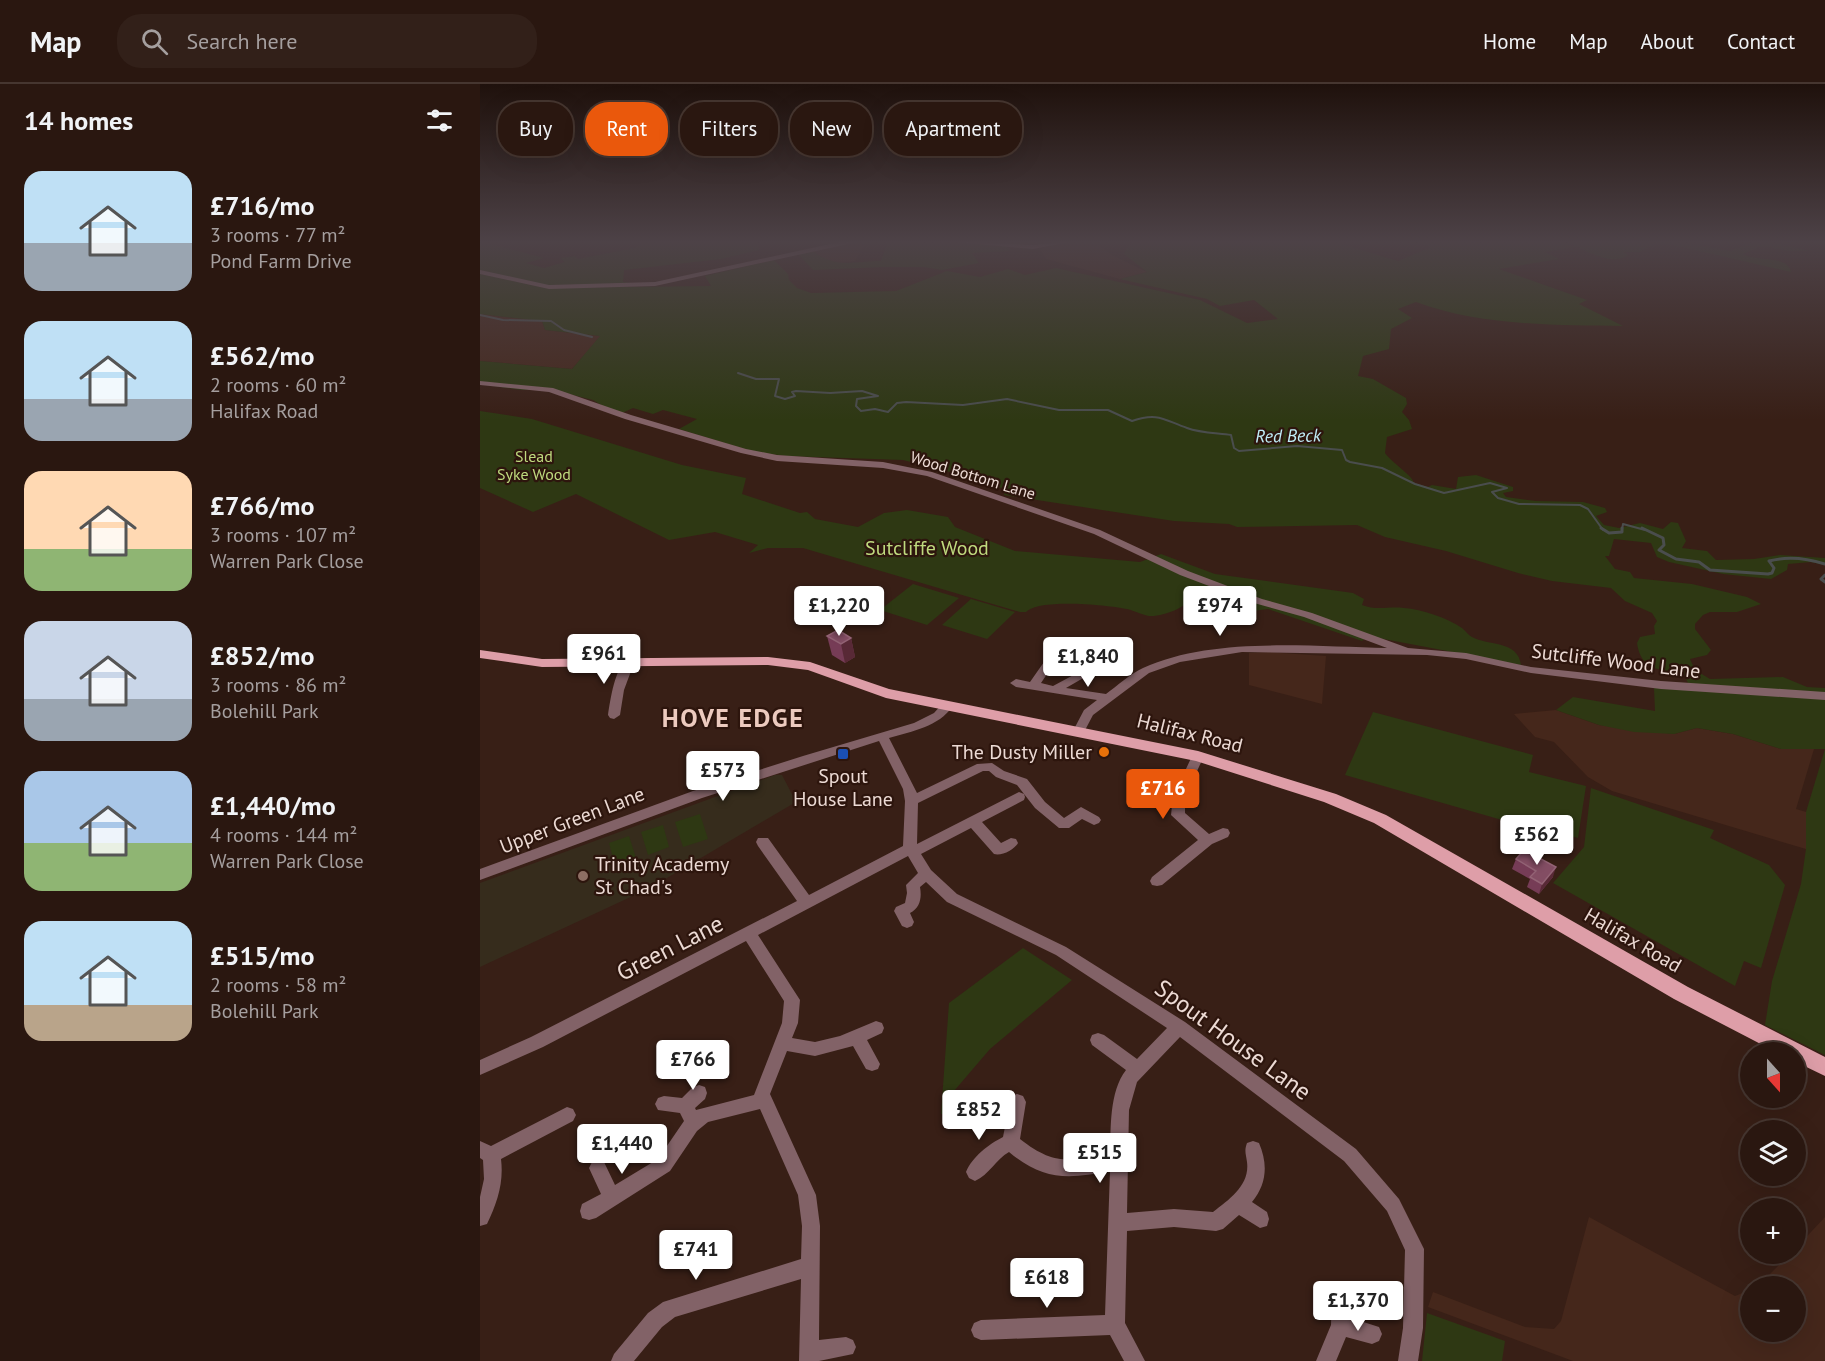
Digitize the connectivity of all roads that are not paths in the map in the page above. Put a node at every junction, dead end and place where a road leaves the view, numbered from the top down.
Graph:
1 (480, 383) edge
2 (1062, 644) dead end
3 (1405, 651) junction
4 (480, 654) edge
5 (1107, 660) dead end
6 (628, 663) junction
7 (1016, 683) dead end
8 (1033, 686) junction
9 (1055, 690) junction
10 (1825, 696) edge
11 (1105, 698) junction
12 (947, 706) junction
13 (614, 715) dead end
14 (1079, 731) junction
15 (882, 736) junction
16 (1198, 756) junction
17 (1019, 797) dead end
18 (912, 801) junction
19 (1094, 820) dead end
20 (973, 821) junction
21 (1222, 833) dead end
22 (1208, 840) junction
23 (763, 842) dead end
24 (1011, 843) dead end
25 (912, 851) junction
26 (926, 874) junction
27 (480, 875) edge
28 (1157, 881) dead end
29 (807, 903) junction
30 (907, 922) dead end
31 (749, 933) junction
32 (1179, 1027) junction
33 (876, 1028) dead end
34 (856, 1036) junction
35 (1098, 1040) dead end
36 (782, 1043) junction
37 (872, 1064) dead end
38 (1825, 1067) edge
39 (480, 1068) edge
40 (1138, 1069) junction
41 (699, 1093) dead end
42 (764, 1100) junction
43 (1017, 1102) dead end
44 (664, 1104) dead end
45 (685, 1106) junction
46 (567, 1115) dead end
47 (694, 1123) junction
48 (1011, 1142) junction
49 (1253, 1149) dead end
50 (486, 1152) edge
51 (1119, 1161) junction
52 (598, 1168) dead end
53 (975, 1172) dead end
54 (612, 1198) junction
55 (1239, 1203) junction
56 (589, 1211) dead end
57 (480, 1217) edge
58 (1260, 1219) dead end
59 (1117, 1223) junction
60 (810, 1266) junction
61 (1342, 1294) dead end
62 (1341, 1324) junction
63 (1115, 1325) junction
64 (981, 1330) dead end
65 (1372, 1334) dead end
66 (846, 1347) dead end
67 (809, 1356) edge
68 (621, 1361) edge
69 (1135, 1361) edge
70 (1326, 1361) edge
71 (1408, 1361) edge

1 - 3 street, Wood Bottom Lane
2 - 8 street
3 - 10 street, Sutcliffe Wood Lane
3 - 11 street
4 - 6 main road, Halifax Road
5 - 9 street
6 - 12 main road, Halifax Road
6 - 13 street
7 - 8 street
8 - 9 street
9 - 11 street
11 - 14 street
12 - 14 main road, Halifax Road
12 - 15 street, Upper Green Lane
14 - 16 main road, Halifax Road
15 - 18 street
15 - 27 street, Upper Green Lane
16 - 22 street
16 - 38 main road, Halifax Road
17 - 20 street, Green Lane
18 - 19 street
18 - 25 street
20 - 24 street
20 - 25 street, Green Lane
21 - 22 street
22 - 28 street
23 - 29 street
25 - 26 street, Spout House Lane
25 - 29 street, Green Lane
26 - 30 street
26 - 32 street, Spout House Lane
29 - 31 street, Green Lane
31 - 36 street
31 - 39 street, Green Lane
32 - 40 street
32 - 71 street, Spout House Lane
33 - 34 street
34 - 36 street
34 - 37 street
35 - 40 street
36 - 42 street
40 - 51 street
41 - 45 street
42 - 47 street
42 - 60 street
43 - 48 street
44 - 45 street
45 - 47 street
46 - 50 street
47 - 54 street
48 - 51 street
48 - 53 street
49 - 55 street
50 - 57 street
51 - 59 street
52 - 54 street
54 - 56 street
55 - 58 street
55 - 59 street
59 - 63 street
60 - 67 street
60 - 68 street
61 - 62 street
62 - 65 street
62 - 70 street
63 - 64 street
63 - 69 street
66 - 67 street

